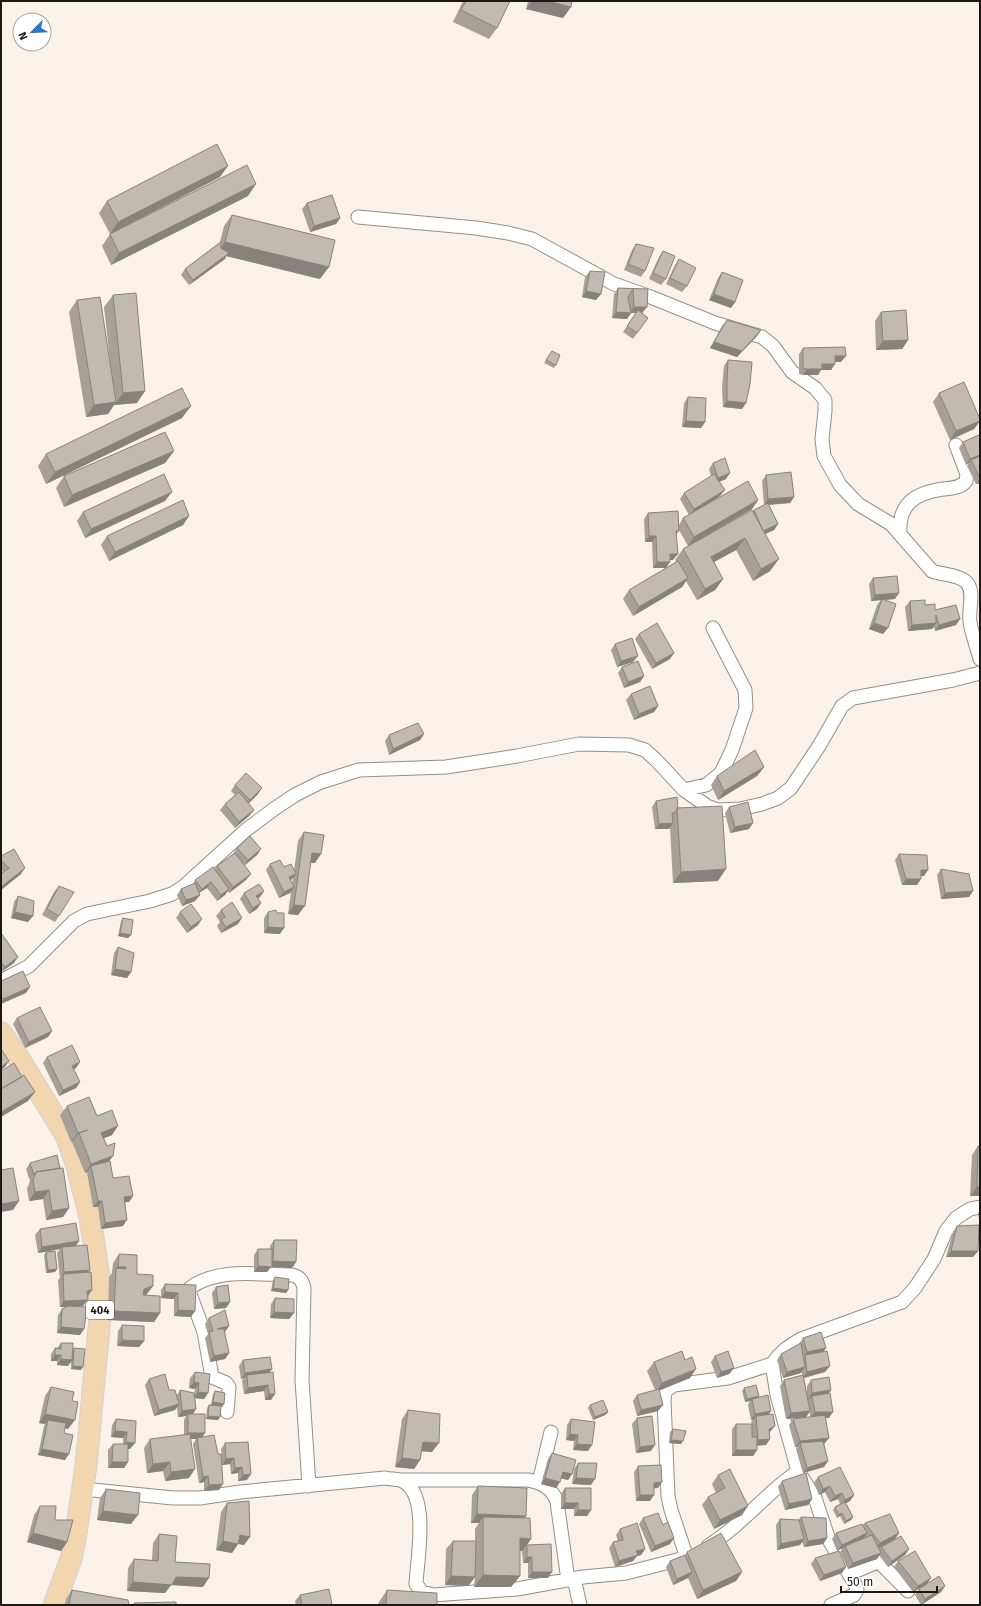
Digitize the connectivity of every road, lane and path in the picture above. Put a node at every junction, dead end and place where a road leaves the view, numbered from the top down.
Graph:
1 (358, 218) dead end
2 (956, 445) dead end
3 (900, 534) junction
4 (713, 628) dead end
5 (980, 659) edge
6 (980, 673) edge
7 (684, 790) junction
8 (1, 981) edge
9 (1, 1033) edge
10 (980, 1207) edge
11 (772, 1364) junction
12 (227, 1412) dead end
13 (551, 1432) dead end
14 (798, 1471) junction
15 (401, 1480) junction
16 (539, 1482) junction
17 (309, 1486) junction
18 (82, 1489) junction
19 (686, 1558) junction
20 (849, 1574) junction
21 (571, 1579) junction
22 (908, 1591) dead end
23 (54, 1605) edge
24 (580, 1605) edge
25 (831, 1605) edge

1 - 3 street
2 - 3 street
3 - 5 street
4 - 7 street
6 - 7 street
7 - 8 street
9 - 18 main road, 404
10 - 11 street
11 - 14 street
11 - 19 street
12 - 17 street
13 - 16 street
14 - 19 street
14 - 20 street
15 - 16 street
15 - 17 street
15 - 21 street
16 - 21 street
17 - 18 street
18 - 23 main road, 404
19 - 21 street
20 - 22 street
20 - 25 street
21 - 24 street

